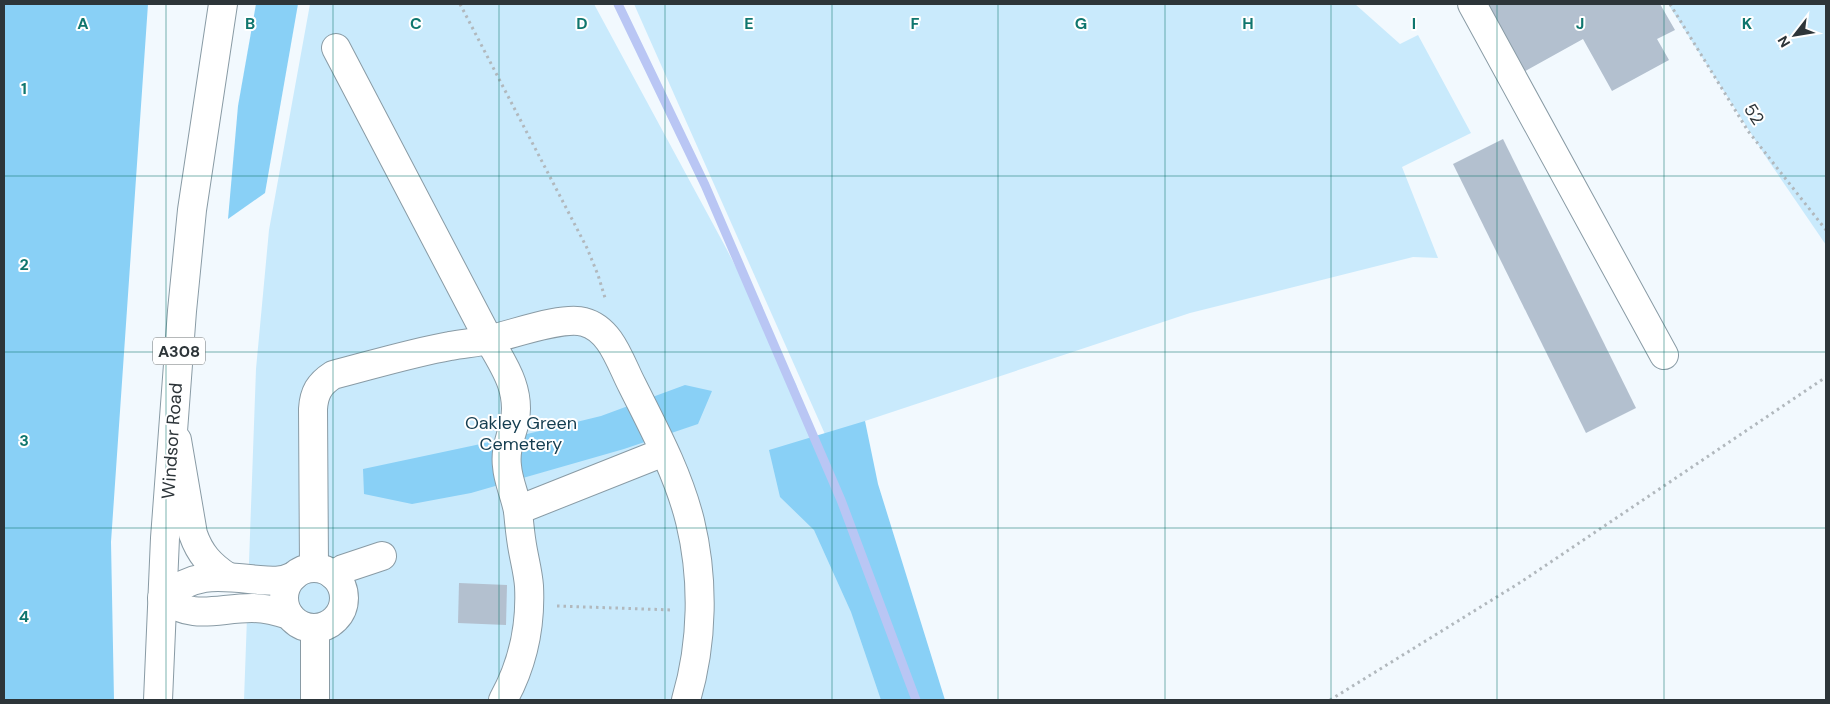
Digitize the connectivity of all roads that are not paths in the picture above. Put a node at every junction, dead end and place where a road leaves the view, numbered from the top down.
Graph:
1 (223, 4) edge
2 (1472, 4) edge
3 (336, 48) dead end
4 (488, 340) junction
5 (1664, 355) dead end
6 (173, 422) junction
7 (664, 452) junction
8 (518, 510) junction
9 (382, 556) dead end
10 (314, 573) junction
11 (228, 577) junction
12 (162, 598) junction
13 (289, 615) junction
14 (314, 628) junction
15 (158, 700) edge
16 (315, 700) edge
17 (503, 700) edge
18 (686, 700) edge

1 - 6 main road, Windsor Road / A308
2 - 5 main road
3 - 4 main road
4 - 7 main road
4 - 8 main road
4 - 10 main road
6 - 11 main road
6 - 12 main road, Windsor Road / A308
7 - 8 main road
7 - 18 main road
8 - 17 main road
9 - 10 main road
10 - 11 main road
10 - 13 main road
10 - 14 main road
11 - 12 main road
12 - 13 main road
12 - 15 main road, Windsor Road / A308
13 - 14 main road
14 - 16 main road

